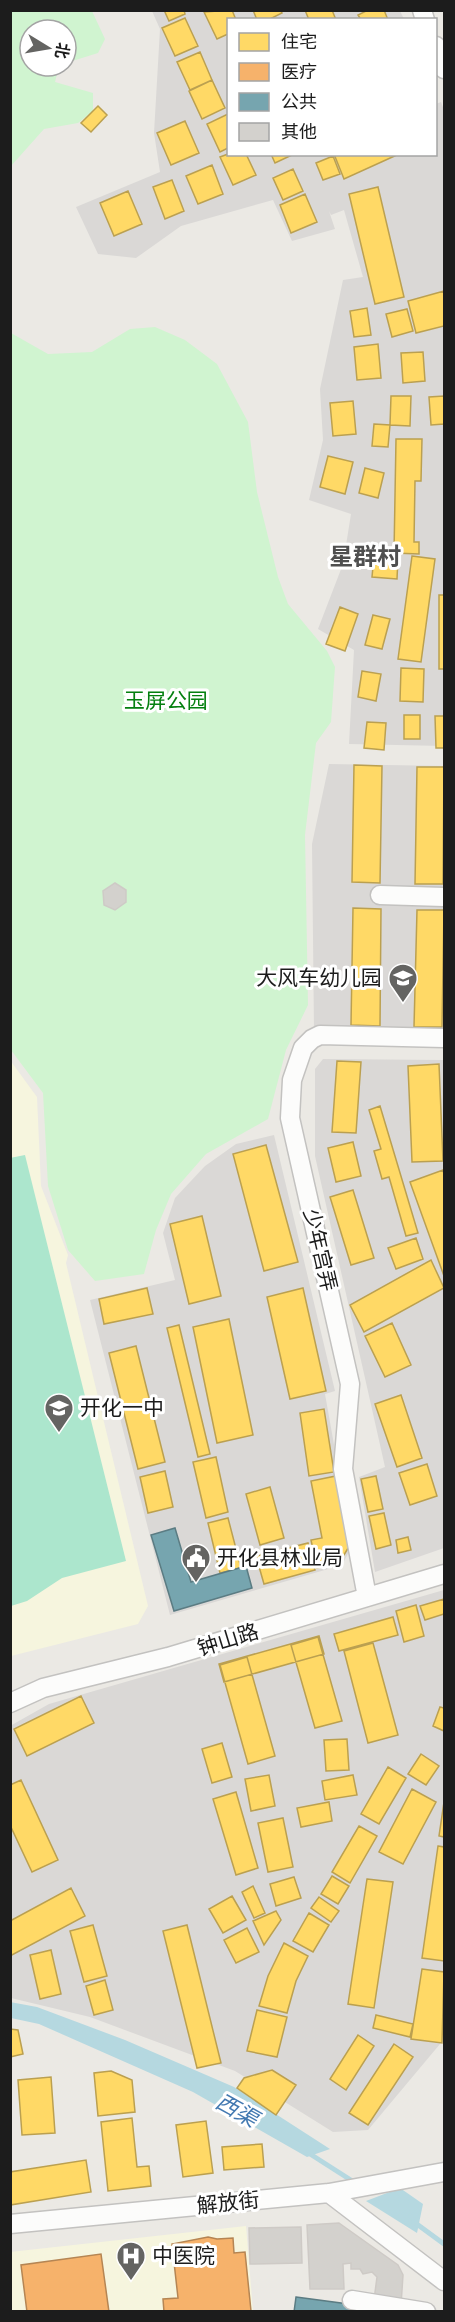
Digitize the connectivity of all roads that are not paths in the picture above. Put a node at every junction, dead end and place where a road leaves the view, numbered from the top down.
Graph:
1 (437, 51) edge
2 (444, 69) edge
3 (380, 895) dead end
4 (444, 897) edge
5 (444, 1038) edge
6 (444, 1574) edge
7 (367, 1597) junction
8 (10, 1703) edge
9 (444, 2172) edge
10 (329, 2193) junction
11 (10, 2224) edge
12 (444, 2282) edge
13 (352, 2300) dead end
14 (426, 2312) edge

1 - 2 street
3 - 4 street
5 - 7 street, 少年宫弄
6 - 7 street, 钟山路
7 - 8 street, 钟山路
9 - 10 street, 解放街
10 - 11 street, 解放街
10 - 12 street
13 - 14 street

